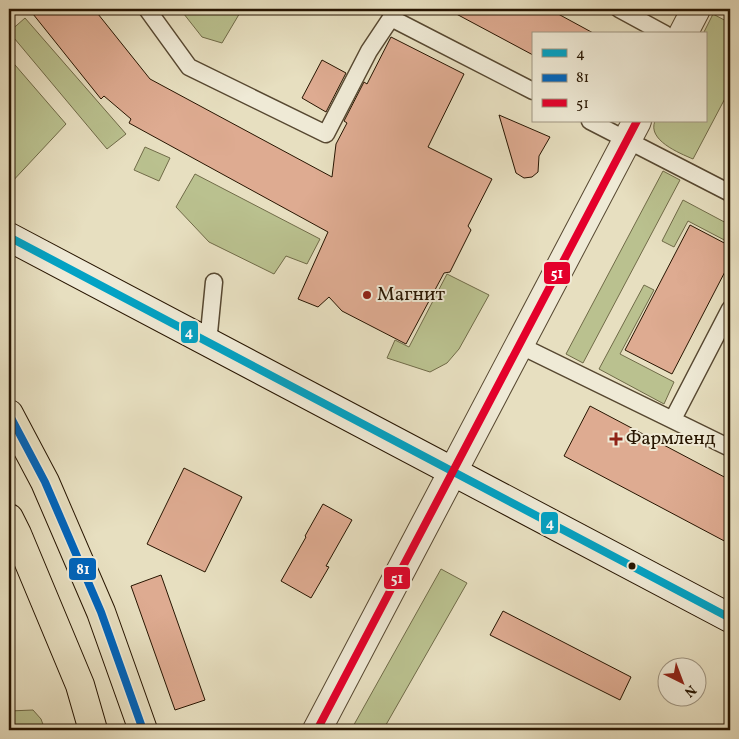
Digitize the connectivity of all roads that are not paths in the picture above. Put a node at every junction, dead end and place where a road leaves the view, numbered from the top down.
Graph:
1 (146, 9) edge
2 (619, 9) edge
3 (696, 9) edge
4 (661, 32) edge
5 (684, 32) edge
6 (532, 91) edge
7 (594, 122) edge
8 (632, 131) edge
9 (730, 194) edge
10 (9, 237) edge
11 (214, 282) dead end
12 (730, 309) edge
13 (208, 343) junction
14 (520, 345) junction
15 (9, 414) edge
16 (673, 419) junction
17 (730, 448) edge
18 (452, 472) junction
19 (9, 518) edge
20 (730, 618) edge
21 (93, 730) edge
22 (144, 730) edge
23 (317, 730) edge

1 - 6 lane
2 - 4 lane
3 - 5 main road
7 - 8 lane
8 - 9 lane
8 - 14 main road
10 - 13 main road
11 - 13 lane
12 - 16 lane
13 - 18 main road
14 - 16 lane
14 - 18 main road
15 - 22 main road
16 - 17 lane
18 - 20 main road
18 - 23 main road
19 - 21 main road

